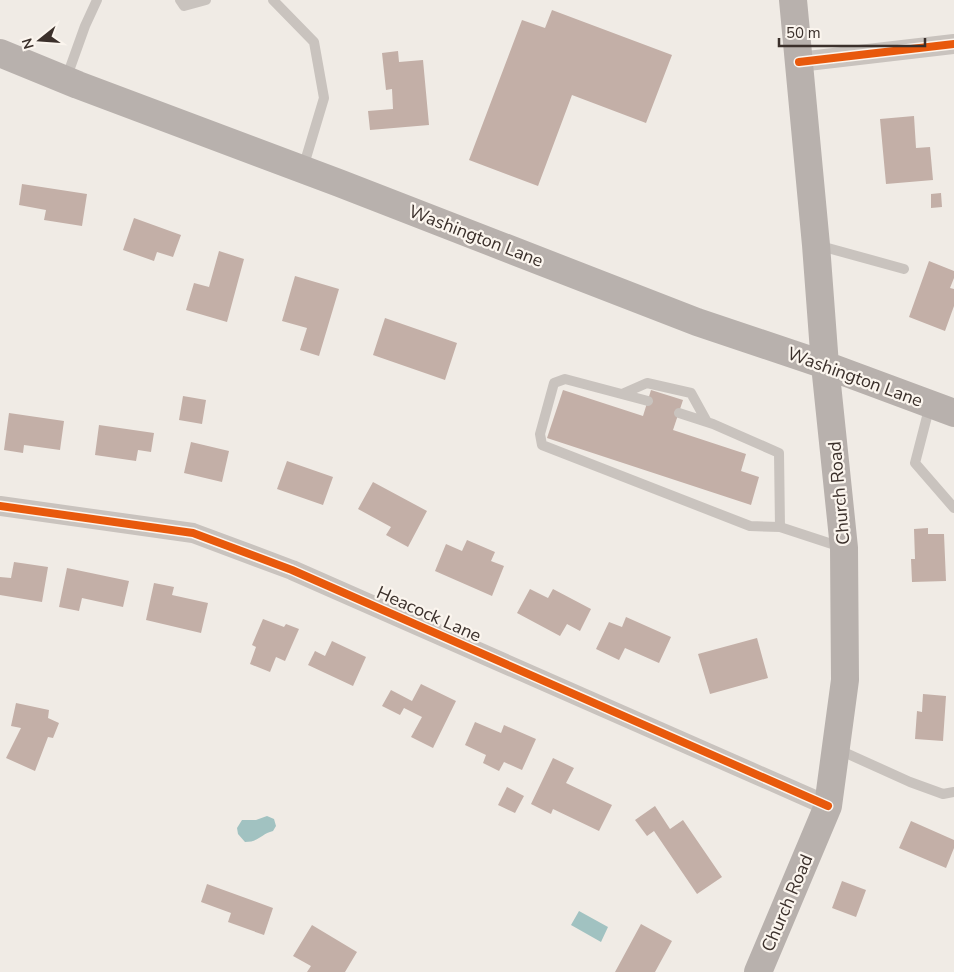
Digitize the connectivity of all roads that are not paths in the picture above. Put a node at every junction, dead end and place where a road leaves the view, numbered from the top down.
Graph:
1 (97, 0) edge
2 (180, 0) edge
3 (206, 0) edge
4 (273, 0) edge
5 (793, 0) edge
6 (954, 44) edge
7 (0, 53) edge
8 (800, 62) junction
9 (66, 80) junction
10 (302, 168) junction
11 (816, 245) junction
12 (904, 269) dead end
13 (825, 365) junction
14 (622, 394) junction
15 (648, 401) dead end
16 (942, 408) edge
17 (679, 412) dead end
18 (707, 422) junction
19 (0, 506) edge
20 (954, 508) edge
21 (780, 527) junction
22 (844, 548) junction
23 (836, 748) junction
24 (954, 792) edge
25 (828, 806) junction
26 (758, 972) edge

1 - 9 lane
2 - 3 lane
4 - 10 lane
5 - 8 main road, Church Road
6 - 8 street
7 - 9 main road, Washington Lane
8 - 11 main road, Church Road
9 - 10 main road, Washington Lane
10 - 13 main road, Washington Lane
11 - 12 lane
11 - 13 main road, Church Road
13 - 16 main road, Washington Lane
13 - 22 main road, Church Road
14 - 15 lane
14 - 18 lane
14 - 21 lane
16 - 20 lane
17 - 18 lane
18 - 21 lane
19 - 25 street, Heacock Lane
21 - 22 lane
22 - 23 main road, Church Road
23 - 24 lane
23 - 25 main road, Church Road
25 - 26 main road, Church Road

